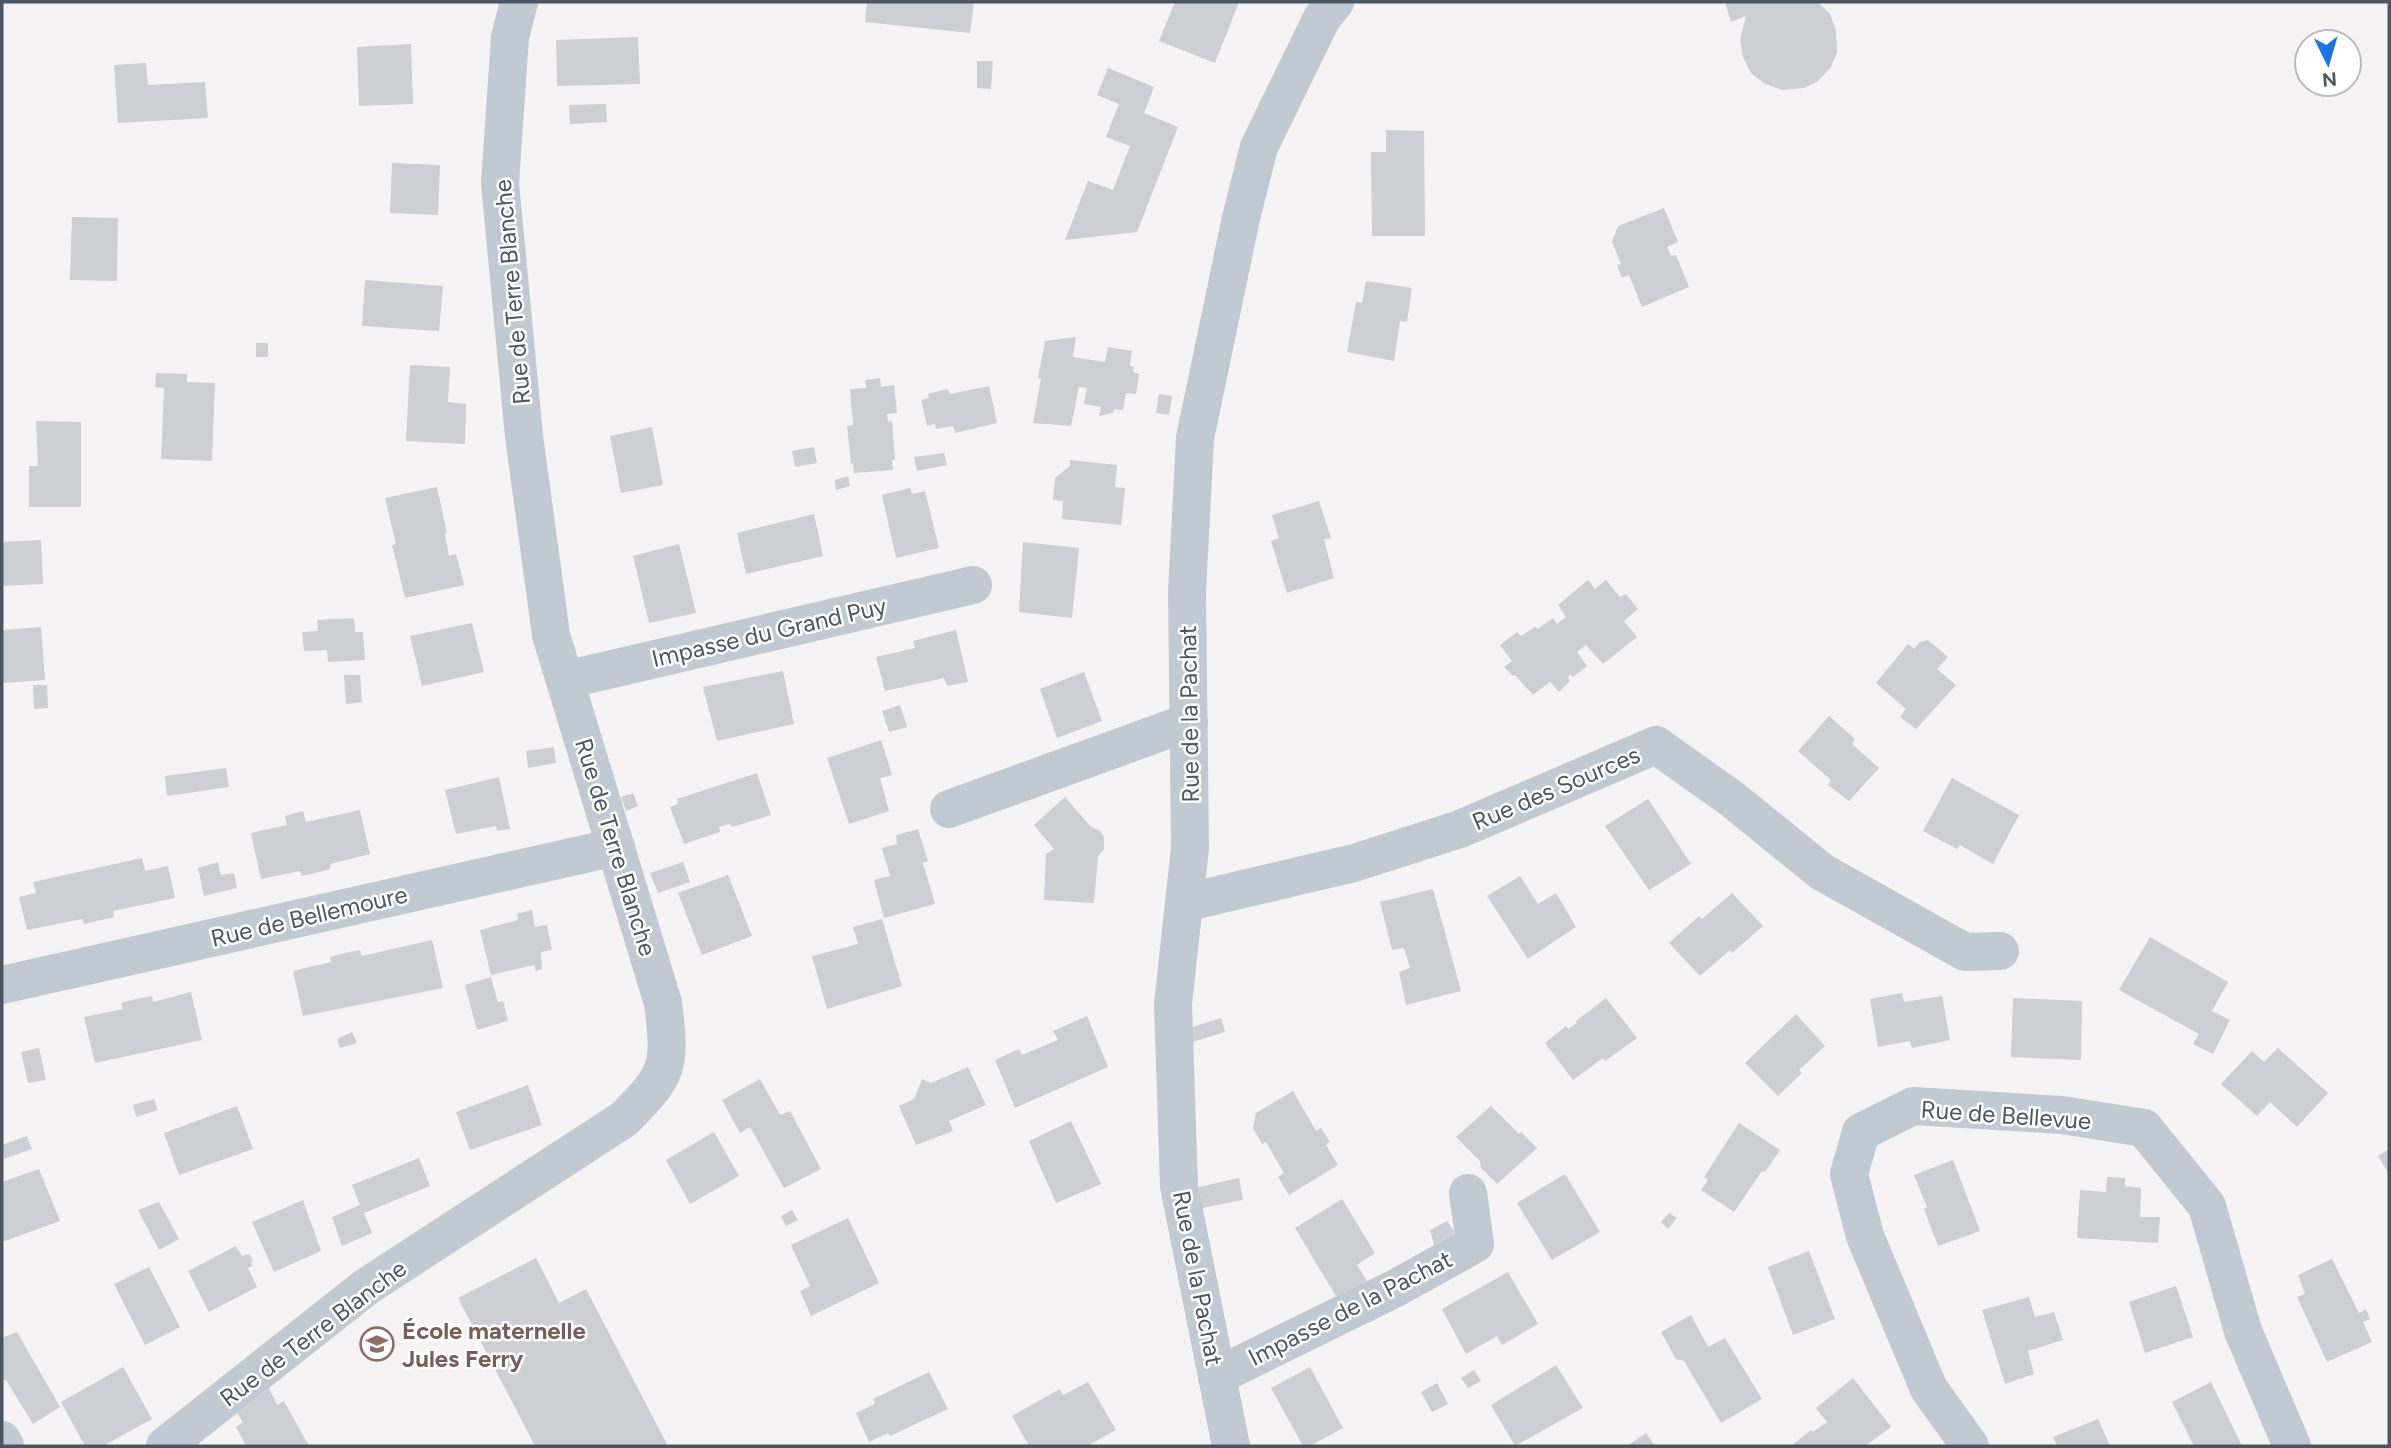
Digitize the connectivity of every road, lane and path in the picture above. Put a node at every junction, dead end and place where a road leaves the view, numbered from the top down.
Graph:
1 (519, 2) edge
2 (1335, 2) edge
3 (973, 585) dead end
4 (565, 680) junction
5 (1189, 722) junction
6 (948, 809) dead end
7 (616, 846) junction
8 (1184, 903) junction
9 (2000, 951) dead end
10 (2, 985) edge
11 (1468, 1193) dead end
12 (1217, 1376) junction
13 (2, 1440) edge
14 (5, 1446) edge
15 (165, 1446) edge
16 (1231, 1446) edge
17 (1970, 1446) edge
18 (2292, 1446) edge

1 - 4 street, Rue de Terre Blanche
2 - 5 street, Rue de la Pachat
3 - 4 street, Impasse du Grand Puy
4 - 7 street, Rue de Terre Blanche
5 - 6 street
5 - 8 street, Rue de la Pachat
7 - 10 street, Rue de Bellemoure
7 - 15 street, Rue de Terre Blanche
8 - 9 street, Rue des Sources
8 - 12 street, Rue de la Pachat
11 - 12 street, Impasse de la Pachat
12 - 16 street, Rue de la Pachat
13 - 14 street
17 - 18 street, Rue de Bellevue

